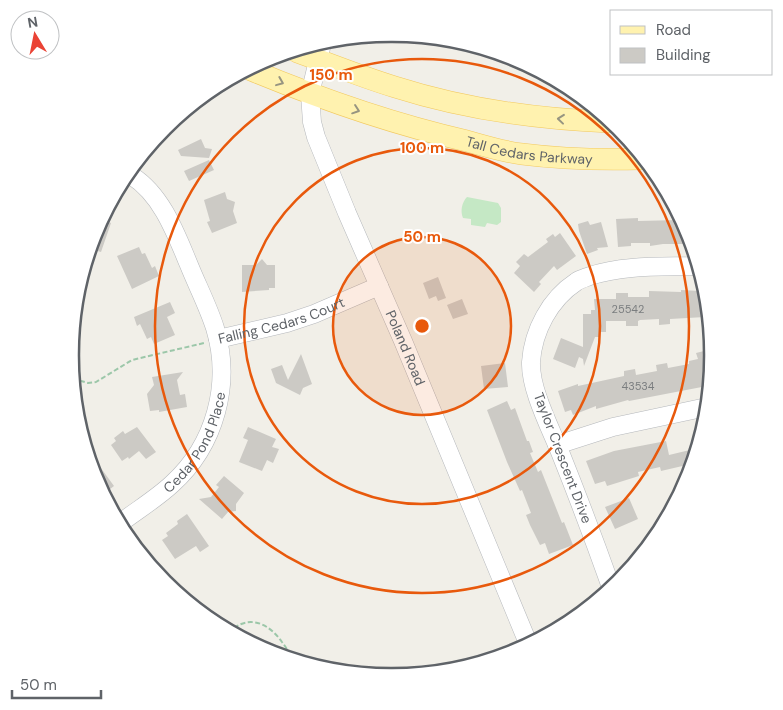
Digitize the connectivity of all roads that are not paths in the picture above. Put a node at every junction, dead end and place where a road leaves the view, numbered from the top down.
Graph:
1 (311, 53) edge
2 (258, 73) edge
3 (310, 94) junction
4 (600, 122) edge
5 (634, 159) edge
6 (134, 178) edge
7 (691, 266) edge
8 (379, 286) junction
9 (218, 339) junction
10 (699, 409) edge
11 (557, 445) junction
12 (126, 519) edge
13 (608, 580) edge
14 (526, 637) edge

1 - 3 street, Poland Road
4 -> 1 main road
2 -> 3 main road, Tall Cedars Parkway
3 -> 5 main road, Tall Cedars Parkway
3 - 8 street, Poland Road
6 - 9 street, Falling Cedars Court
7 - 11 street, Taylor Crescent Drive
8 - 9 street, Falling Cedars Court
8 - 14 street, Poland Road
9 - 12 street, Cedar Pond Place
10 - 11 street
11 - 13 street, Taylor Crescent Drive

